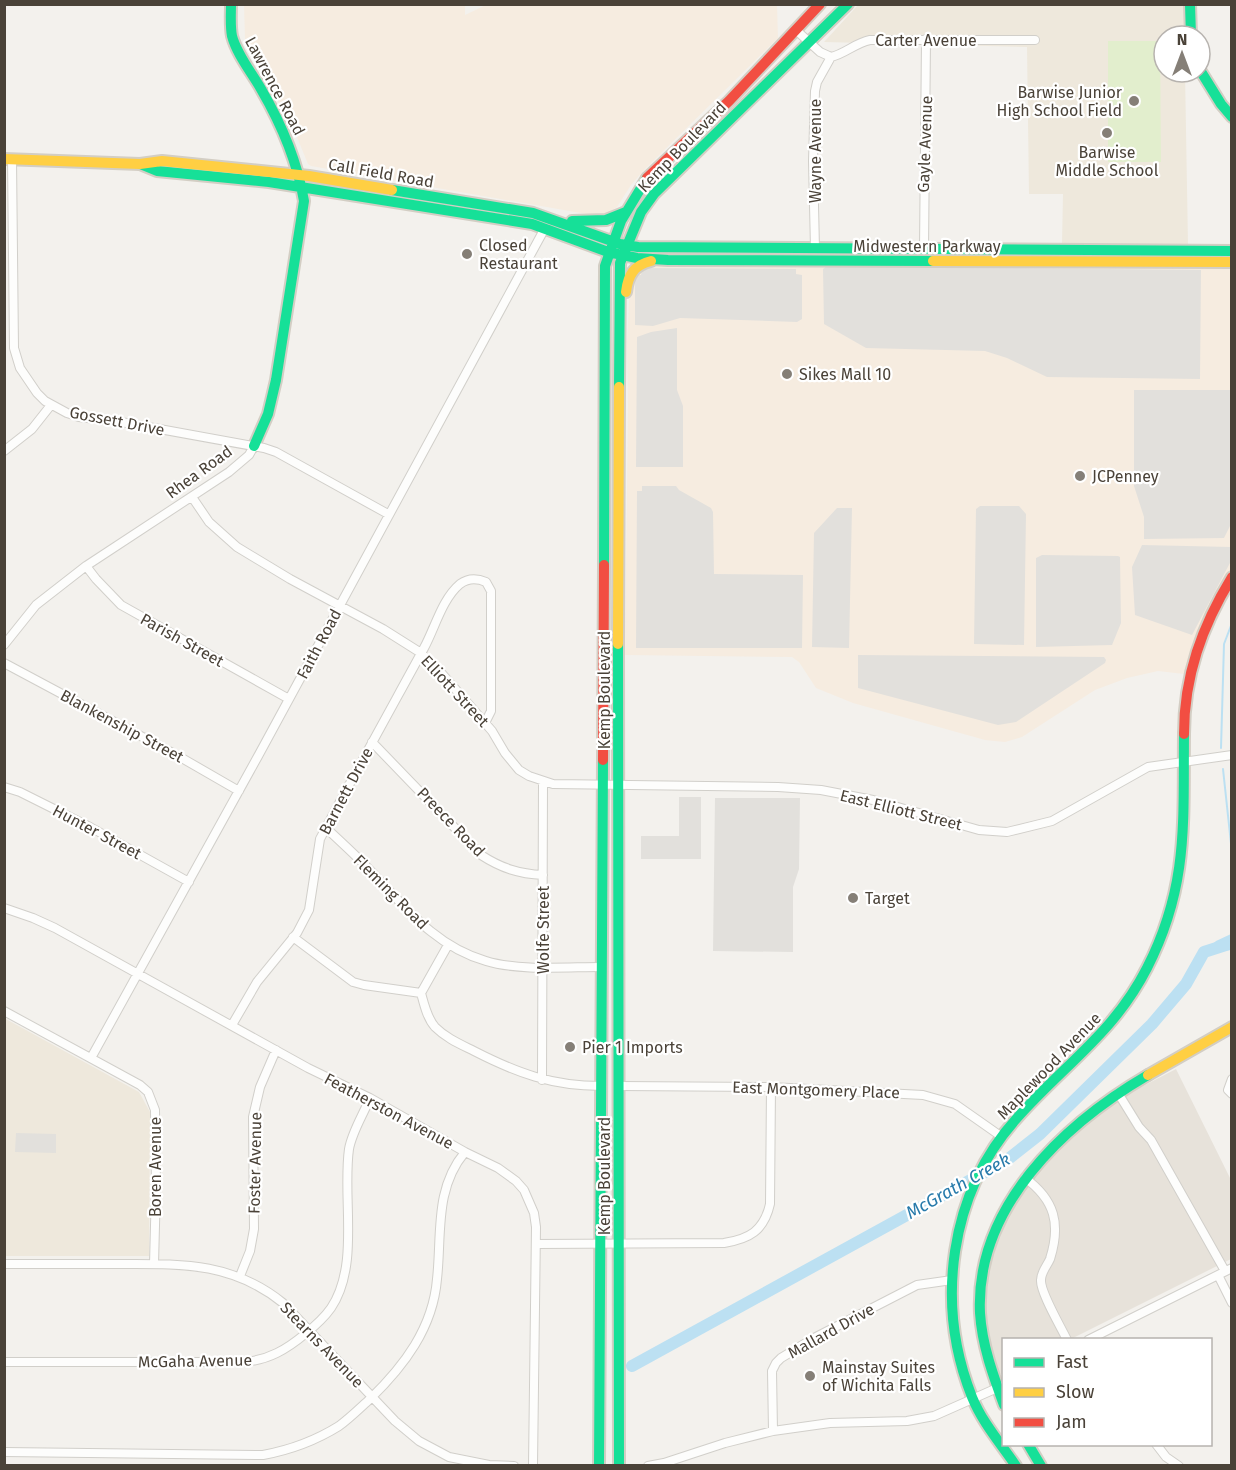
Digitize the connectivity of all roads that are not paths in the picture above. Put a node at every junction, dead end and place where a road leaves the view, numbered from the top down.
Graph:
1 (231, 4) edge
2 (820, 4) edge
3 (848, 4) edge
4 (1190, 4) edge
5 (1191, 24) edge
6 (796, 30) junction
7 (926, 39) junction
8 (1035, 40) dead end
9 (809, 42) junction
10 (831, 57) junction
11 (1208, 84) edge
12 (1232, 117) edge
13 (8, 159) edge
14 (301, 180) junction
15 (451, 206) junction
16 (626, 212) junction
17 (558, 221) junction
18 (544, 228) junction
19 (610, 247) junction
20 (815, 249) junction
21 (624, 251) junction
22 (1232, 251) edge
23 (924, 255) junction
24 (1144, 256) junction
25 (668, 260) junction
26 (1232, 262) edge
27 (620, 319) junction
28 (51, 405) junction
29 (254, 446) junction
30 (4, 451) edge
31 (192, 497) junction
32 (388, 514) junction
33 (86, 566) junction
34 (1232, 577) edge
35 (340, 605) junction
36 (4, 645) edge
37 (421, 653) junction
38 (4, 663) edge
39 (289, 699) junction
40 (485, 723) junction
41 (372, 742) junction
42 (1232, 755) edge
43 (1184, 762) junction
44 (543, 781) junction
45 (602, 785) junction
46 (618, 785) junction
47 (4, 787) edge
48 (239, 791) junction
49 (326, 828) junction
50 (543, 875) junction
51 (189, 882) junction
52 (4, 908) edge
53 (293, 937) junction
54 (448, 945) junction
55 (619, 966) junction
56 (542, 967) junction
57 (601, 967) junction
58 (139, 974) junction
59 (421, 993) junction
60 (4, 1011) edge
61 (232, 1025) junction
62 (1232, 1027) edge
63 (276, 1050) junction
64 (91, 1058) junction
65 (1232, 1079) edge
66 (542, 1080) junction
67 (601, 1086) junction
68 (619, 1086) junction
69 (771, 1087) junction
70 (1118, 1093) junction
71 (1232, 1094) edge
72 (370, 1098) junction
73 (1002, 1137) junction
74 (465, 1152) junction
75 (1025, 1178) junction
76 (600, 1243) junction
77 (536, 1244) junction
78 (619, 1244) junction
79 (4, 1264) edge
80 (154, 1264) junction
81 (1225, 1271) edge
82 (240, 1276) junction
83 (952, 1280) junction
84 (1232, 1303) edge
85 (309, 1330) junction
86 (1066, 1338) edge
87 (1092, 1338) edge
88 (4, 1362) edge
89 (1000, 1387) edge
90 (372, 1397) junction
91 (974, 1400) junction
92 (773, 1431) junction
93 (1002, 1445) edge
94 (1002, 1446) edge
95 (1029, 1446) edge
96 (1158, 1446) edge
97 (4, 1452) edge
98 (449, 1457) junction
99 (446, 1466) edge
100 (514, 1466) edge
101 (533, 1466) edge
102 (599, 1466) edge
103 (619, 1466) edge
104 (648, 1466) edge
105 (1016, 1466) edge
106 (1041, 1466) edge
107 (1179, 1466) edge

1 - 14 main road, Lawrence Road
2 - 6 main road, Kemp Boulevard
3 - 9 main road, Kemp Boulevard
4 - 5 main road
6 - 9 street
6 - 16 main road, Kemp Boulevard
7 - 8 street, Carter Avenue
7 - 10 street, Carter Avenue
7 - 23 street, Gayle Avenue
9 - 10 street
9 - 21 main road, Kemp Boulevard
10 - 20 street, Wayne Avenue
11 - 12 main road
13 - 14 main road, Call Field Road
13 - 28 street, Gossett Drive
14 - 15 main road, Call Field Road
14 - 29 main road, Rhea Road
15 - 17 main road, Call Field Road
15 - 18 main road, Call Field Road
16 - 17 main road
16 - 19 main road, Kemp Boulevard
17 - 19 main road, Call Field Road
18 - 19 main road, Call Field Road
18 - 32 street, Faith Road
19 - 21 main road
19 - 45 main road, Kemp Boulevard
20 - 21 main road, Midwestern Parkway
20 - 23 main road, Midwestern Parkway
21 - 25 main road, Midwestern Parkway
21 - 27 main road, Kemp Boulevard
22 - 24 main road, Midwestern Parkway
23 - 24 main road, Midwestern Parkway
23 - 25 main road, Midwestern Parkway
24 - 26 main road, Midwestern Parkway
25 - 27 main road
27 - 46 main road, Kemp Boulevard
28 - 29 street, Gossett Drive
28 - 30 street
29 - 31 street, Rhea Road
29 - 32 street, Gossett Drive
31 - 33 street, Rhea Road
31 - 35 street, Elliott Street
32 - 35 street, Faith Road
33 - 36 street, Rhea Road
33 - 39 street, Parish Street
34 - 43 main road, Maplewood Avenue
35 - 37 street, Elliott Street
35 - 39 street, Faith Road
37 - 40 street, Elliott Street
37 - 40 street, Barnett Drive
37 - 41 street, Barnett Drive
38 - 48 street, Blankenship Street
39 - 48 street, Faith Road
40 - 44 street, Elliott Street
41 - 49 street, Barnett Drive
41 - 50 street, Preece Road
42 - 43 street, East Elliott Street
43 - 46 street, East Elliott Street
43 - 73 main road, Maplewood Avenue
44 - 45 street, Elliott Street
44 - 50 street, Wolfe Street
45 - 46 street, East Elliott Street
45 - 57 main road, Kemp Boulevard
46 - 55 main road, Kemp Boulevard
47 - 51 street, Hunter Street
48 - 51 street, Faith Road
49 - 53 street, Barnett Drive
49 - 54 street, Fleming Road
50 - 56 street, Wolfe Street
51 - 58 street, Faith Road
52 - 58 street, Featherston Avenue
53 - 59 street
53 - 61 street, Barnett Drive
54 - 56 street, Fleming Road
54 - 59 street
55 - 57 main road
55 - 68 main road, Kemp Boulevard
56 - 57 street, Fleming Road
56 - 66 street, Wolfe Street
57 - 67 main road, Kemp Boulevard
58 - 61 street, Featherston Avenue
58 - 64 street, Faith Road
59 - 66 street
60 - 64 street, Boren Avenue
61 - 63 street, Featherston Avenue
62 - 70 main road
63 - 72 street, Featherston Avenue
63 - 82 street, Foster Avenue
64 - 80 street, Boren Avenue
65 - 71 street
66 - 67 street
67 - 68 main road
67 - 76 main road, Kemp Boulevard
68 - 69 street, East Montgomery Place
68 - 78 main road, Kemp Boulevard
69 - 73 street, East Montgomery Place
69 - 78 street
70 - 75 main road
70 - 81 street
72 - 74 street, Featherston Avenue
72 - 85 street, McGaha Avenue
73 - 83 main road, Maplewood Avenue
74 - 77 street, Featherston Avenue
74 - 90 street
75 - 86 street
75 - 89 main road
76 - 77 street
76 - 78 street
76 - 102 main road, Kemp Boulevard
77 - 101 street, Featherston Avenue
78 - 103 main road, Kemp Boulevard
79 - 80 street, Stearns Avenue
80 - 82 street, Stearns Avenue
81 - 84 street
81 - 87 street
82 - 85 street, Stearns Avenue
83 - 91 main road, Maplewood Avenue
83 - 92 street, Mallard Drive
85 - 88 street, McGaha Avenue
85 - 90 street, Stearns Avenue
89 - 91 street
90 - 97 street
90 - 98 street, Stearns Avenue
91 - 92 street
91 - 93 main road, Maplewood Avenue
92 - 104 street
94 - 105 main road, Maplewood Avenue
95 - 106 main road
96 - 107 street
98 - 99 street
98 - 100 street, Stearns Avenue

